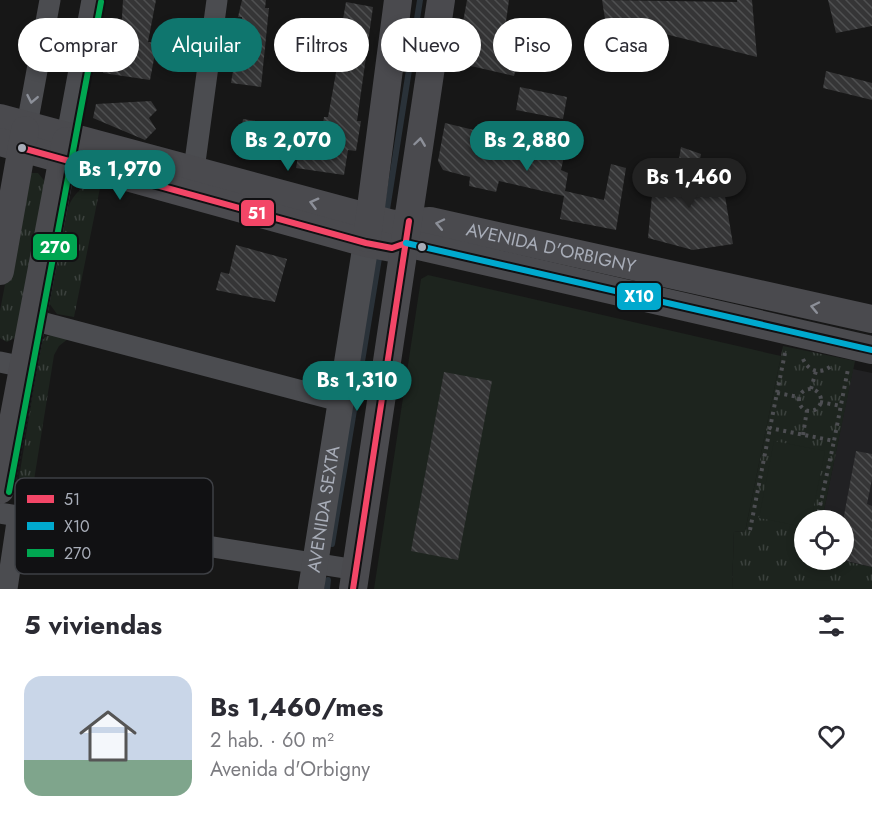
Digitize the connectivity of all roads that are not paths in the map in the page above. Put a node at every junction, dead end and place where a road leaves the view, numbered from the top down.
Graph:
1 (50, 0) edge
2 (92, 0) edge
3 (217, 0) edge
4 (398, 0) edge
5 (441, 0) edge
6 (12, 133) edge
7 (65, 148) junction
8 (192, 184) junction
9 (385, 232) junction
10 (0, 271) edge
11 (872, 319) edge
12 (33, 320) junction
13 (861, 357) edge
14 (12, 364) edge
15 (340, 400) junction
16 (0, 490) edge
17 (9, 514) edge
18 (213, 549) edge
19 (337, 570) edge
20 (7, 589) edge
21 (311, 589) edge

1 -> 6 street
2 - 7 street
3 - 8 street
4 - 9 main road, AVENIDA SEXTA
9 -> 5 main road, AVENIDA SEXTA
6 - 7 main road
6 - 10 main road
7 - 8 main road
7 - 12 main road
8 - 9 main road
11 -> 9 main road, AVENIDA D'ORBIGNY
9 - 13 main road, AVENIDA D'ORBIGNY
9 - 15 street, AVENIDA SEXTA
9 - 19 main road, AVENIDA SEXTA
12 - 14 main road
12 - 15 street
14 - 16 main road
15 - 19 street, AVENIDA SEXTA
17 - 20 street
18 - 19 street
19 - 21 street, AVENIDA SEXTA

